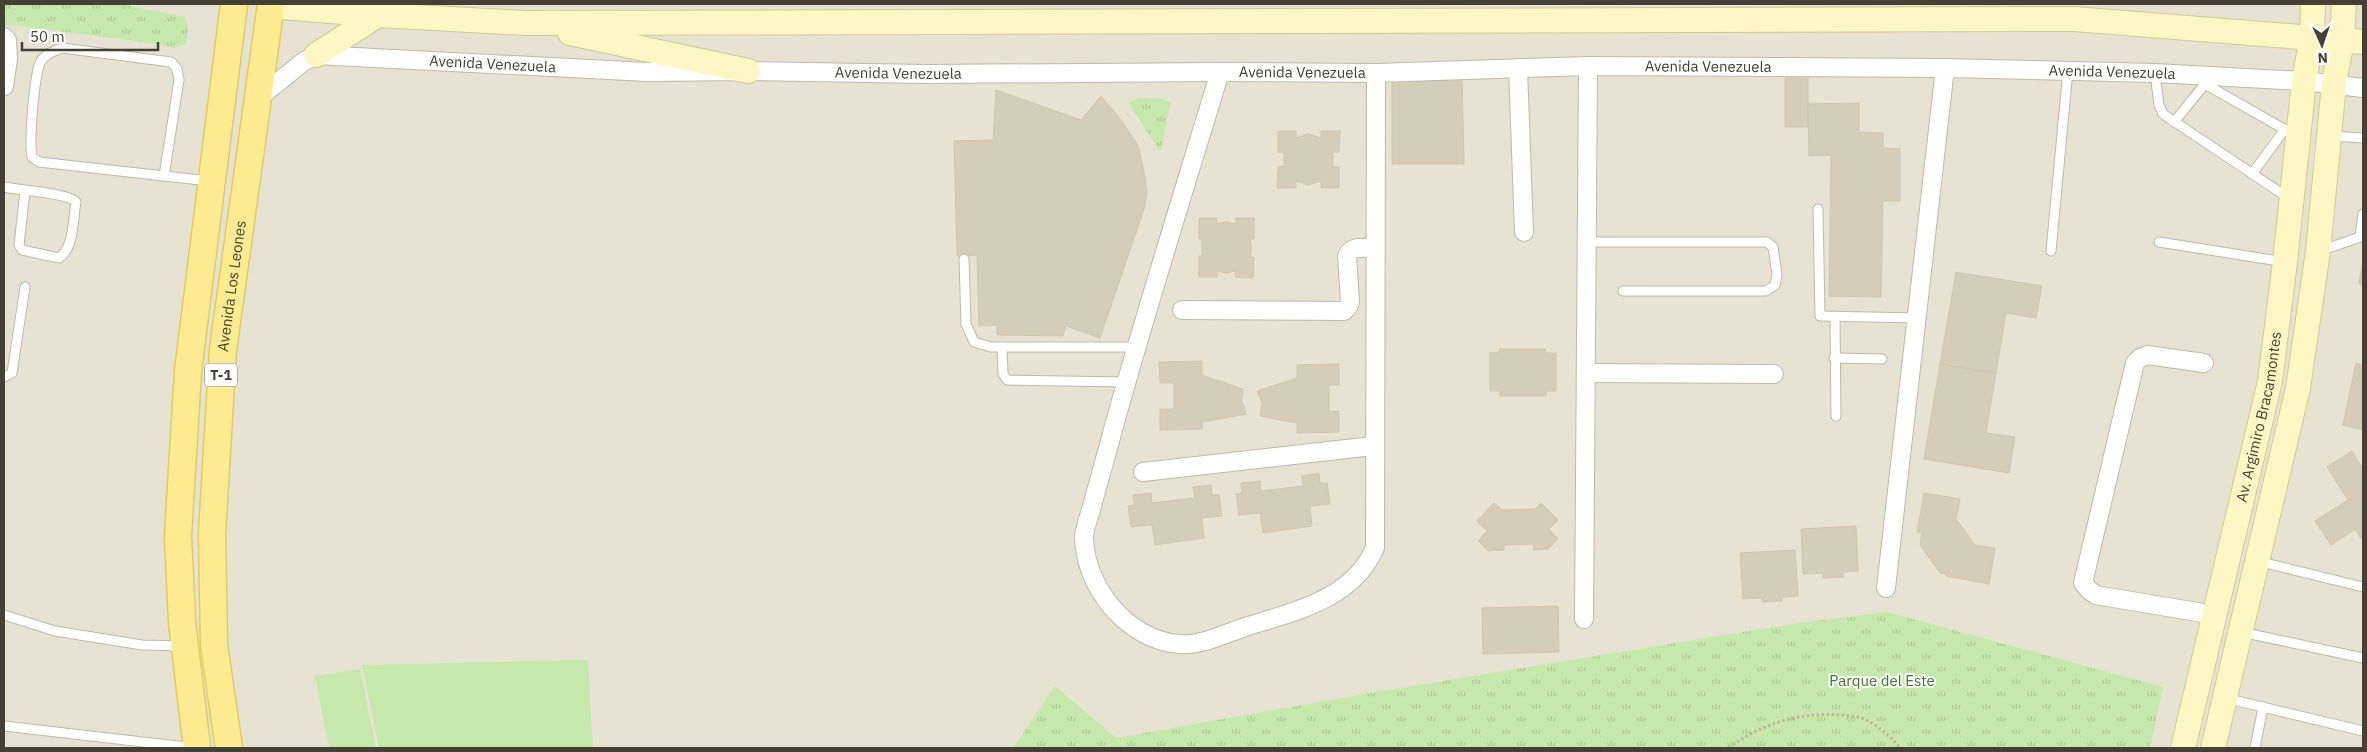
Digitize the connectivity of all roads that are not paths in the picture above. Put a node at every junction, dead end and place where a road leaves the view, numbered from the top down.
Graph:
1 (234, 4) edge
2 (2313, 4) edge
3 (2344, 4) edge
4 (269, 5) edge
5 (381, 10) edge
6 (525, 23) junction
7 (4, 37) edge
8 (2312, 37) junction
9 (2353, 41) edge
10 (316, 55) junction
11 (1588, 66) junction
12 (1518, 68) junction
13 (1945, 68) junction
14 (2068, 70) junction
15 (748, 71) junction
16 (1220, 72) junction
17 (1376, 73) junction
18 (2155, 73) junction
19 (2202, 80) junction
20 (2304, 81) junction
21 (2334, 84) junction
22 (4, 86) edge
23 (2363, 88) edge
24 (256, 100) junction
25 (2174, 122) junction
26 (2291, 133) junction
27 (2329, 136) junction
28 (2363, 138) edge
29 (2252, 174) junction
30 (164, 176) junction
31 (212, 182) junction
32 (4, 187) edge
33 (25, 191) junction
34 (2292, 200) junction
35 (1818, 209) dead end
36 (2363, 214) edge
37 (1524, 232) dead end
38 (2362, 236) edge
39 (1588, 242) junction
40 (2159, 242) dead end
41 (1375, 248) junction
42 (2051, 251) dead end
43 (2318, 252) junction
44 (964, 258) dead end
45 (2285, 262) junction
46 (25, 287) dead end
47 (1623, 292) dead end
48 (1182, 310) dead end
49 (1835, 317) junction
50 (1918, 318) junction
51 (1136, 346) junction
52 (1002, 347) junction
53 (1834, 358) junction
54 (1882, 359) dead end
55 (2204, 363) dead end
56 (1586, 374) junction
57 (1774, 374) dead end
58 (4, 378) edge
59 (1126, 382) junction
60 (1836, 416) dead end
61 (1373, 446) junction
62 (1143, 472) dead end
63 (2256, 561) junction
64 (2363, 587) edge
65 (1886, 588) dead end
66 (4, 615) edge
67 (2215, 615) junction
68 (1584, 619) dead end
69 (2240, 632) junction
70 (186, 646) junction
71 (2363, 658) edge
72 (2225, 698) junction
73 (2263, 707) junction
74 (4, 726) edge
75 (2363, 731) edge
76 (198, 748) edge
77 (229, 748) edge
78 (2183, 748) edge
79 (2214, 748) edge
80 (2255, 748) edge

1 - 31 main road, T-1
2 - 8 street, Av. Argimiro Bracamontes
3 - 9 street
4 - 5 street
4 - 24 main road, Avenida Los Leones / T-1
5 - 6 street
5 - 10 street
6 - 8 street
6 - 15 street
7 - 22 street
8 - 9 street
8 - 20 street, Av. Argimiro Bracamontes
9 - 21 street
10 - 15 street, Avenida Venezuela
10 - 24 street
11 - 12 street, Avenida Venezuela
11 - 13 street, Avenida Venezuela
11 - 39 street
12 - 17 street, Avenida Venezuela
12 - 37 street
13 - 14 street, Avenida Venezuela
13 - 50 street
14 - 18 street, Avenida Venezuela
14 - 42 lane
15 - 16 street, Avenida Venezuela
16 - 17 street, Avenida Venezuela
16 - 51 street
17 - 41 street
18 - 19 street, Avenida Venezuela
18 - 25 lane
19 - 20 street, Avenida Venezuela
19 - 25 lane
19 - 26 lane
20 - 21 street, Avenida Venezuela
20 - 26 street, Av. Argimiro Bracamontes
21 - 23 street, Avenida Venezuela
21 - 27 street
24 - 77 main road, Avenida Los Leones / T-1
25 - 29 lane
26 - 29 lane
26 - 34 street, Av. Argimiro Bracamontes
27 - 28 lane
27 - 43 street
29 - 34 lane
30 - 30 lane
30 - 31 lane
31 - 70 main road, T-1
32 - 33 lane
33 - 33 lane
34 - 45 street, Av. Argimiro Bracamontes
35 - 49 lane
36 - 38 lane
38 - 43 lane
39 - 47 lane
39 - 56 street
40 - 45 lane
41 - 48 street
41 - 61 street
43 - 63 street
44 - 52 lane
45 - 67 street, Av. Argimiro Bracamontes
46 - 58 lane
49 - 50 lane
49 - 53 lane
50 - 65 street
51 - 52 lane
51 - 59 street
52 - 59 lane
53 - 54 lane
53 - 60 lane
55 - 67 street
56 - 57 street
56 - 68 street
59 - 61 street
61 - 62 street
63 - 64 lane
63 - 69 street
66 - 70 lane
67 - 78 street, Av. Argimiro Bracamontes
69 - 71 lane
69 - 72 street
70 - 76 main road, T-1
72 - 73 lane
72 - 79 street
73 - 75 lane
73 - 80 lane
74 - 76 lane

